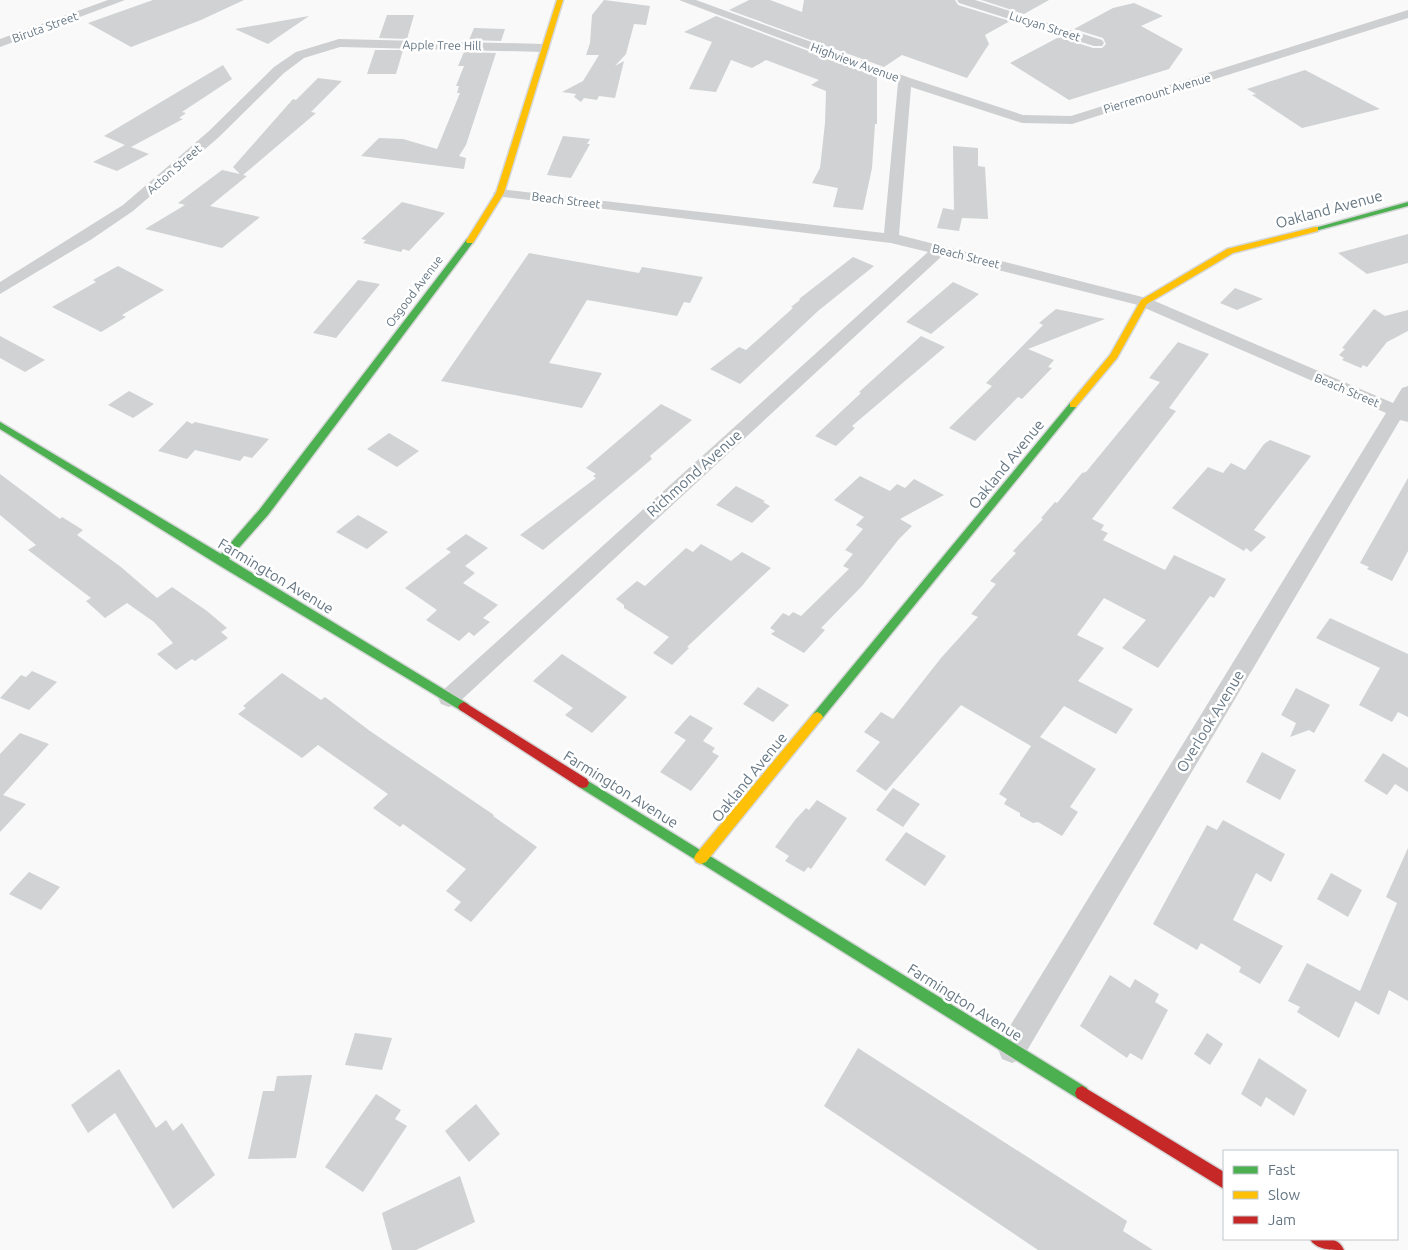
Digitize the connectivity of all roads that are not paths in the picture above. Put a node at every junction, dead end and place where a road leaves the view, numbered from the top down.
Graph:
1 (119, 0) edge
2 (560, 0) edge
3 (685, 0) edge
4 (963, 0) edge
5 (1408, 14) edge
6 (339, 42) joint
7 (0, 43) edge
8 (1098, 43) dead end
9 (544, 48) junction
10 (904, 81) junction
11 (500, 193) junction
12 (1408, 204) edge
13 (891, 238) junction
14 (940, 249) junction
15 (0, 289) edge
16 (1144, 302) junction
17 (1404, 406) edge
18 (0, 425) edge
19 (220, 561) junction
20 (449, 698) junction
21 (701, 858) junction
22 (1012, 1049) junction
23 (1223, 1180) edge
24 (1320, 1240) edge
25 (1336, 1250) edge

1 - 7 street, Biruta Street
2 - 9 street, Osgood Avenue
3 - 10 street, Highview Avenue
4 - 8 street, Lucyan Street
5 - 10 street, Pierremount Avenue
6 - 9 street, Apple Tree Hill
6 - 15 street, Acton Street
9 - 11 street, Osgood Avenue
10 - 13 street, Highview Avenue
11 - 13 street, Beach Street
11 - 19 street, Osgood Avenue
12 - 16 street, Oakland Avenue
13 - 14 street, Beach Street
14 - 16 street, Beach Street
14 - 20 street, Richmond Avenue
16 - 17 street, Beach Street
16 - 21 street, Oakland Avenue
17 - 22 street, Overlook Avenue
18 - 19 street, Farmington Avenue
19 - 20 street, Farmington Avenue
20 - 21 street, Farmington Avenue
21 - 22 street, Farmington Avenue
22 - 23 street, Farmington Avenue
24 - 25 street

